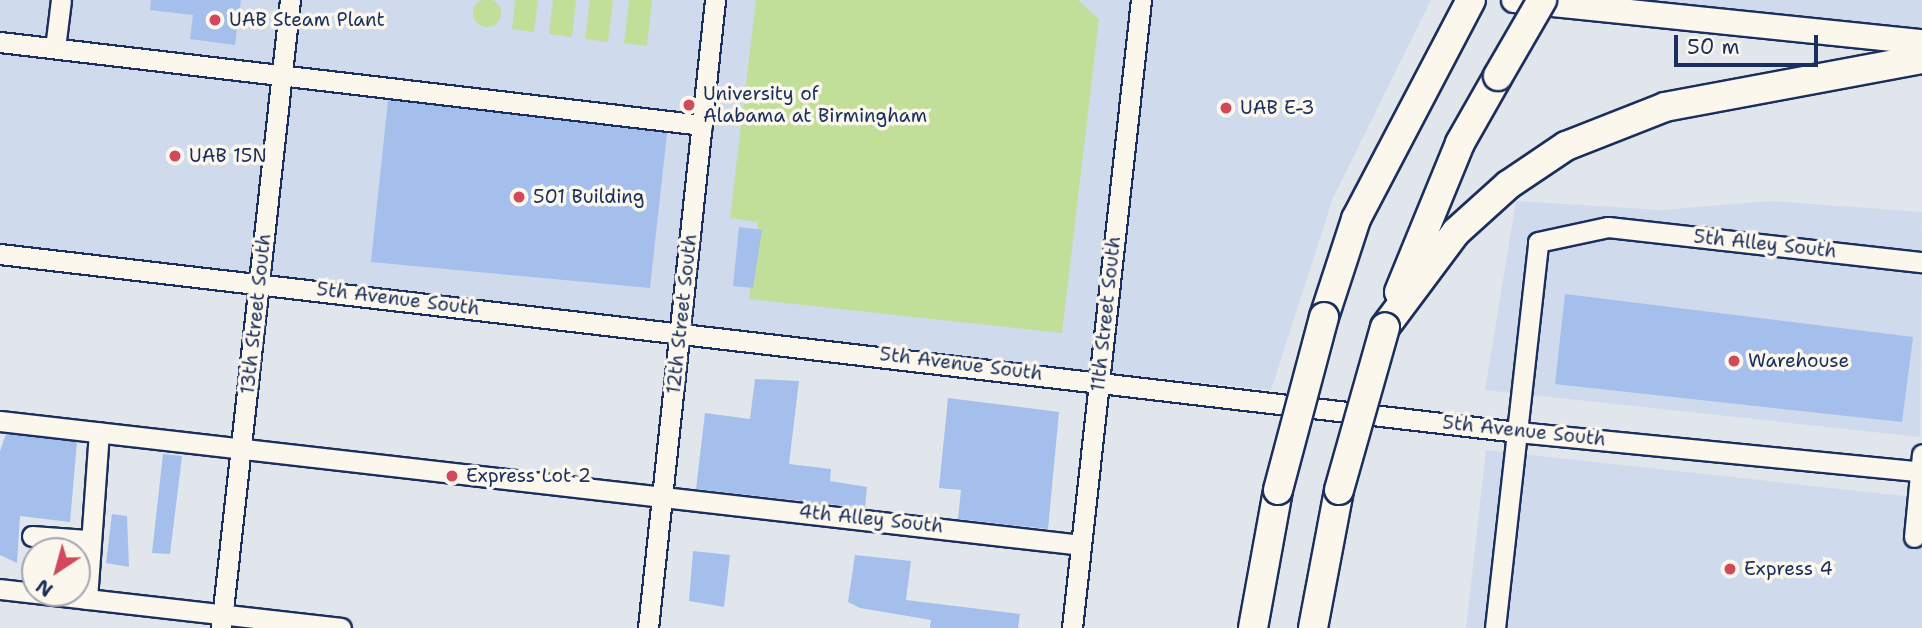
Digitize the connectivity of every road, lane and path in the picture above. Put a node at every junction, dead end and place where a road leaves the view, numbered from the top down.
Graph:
1 (61, 0) edge
2 (290, 0) edge
3 (715, 0) edge
4 (1141, 0) edge
5 (1471, 0) edge
6 (1514, 0) edge
7 (1542, 0) edge
8 (0, 42) edge
9 (1922, 42) edge
10 (55, 48) junction
11 (1922, 59) edge
12 (282, 74) junction
13 (702, 125) junction
14 (0, 254) edge
15 (1922, 262) edge
16 (259, 283) junction
17 (1385, 327) junction
18 (680, 332) junction
19 (1099, 380) junction
20 (0, 421) edge
21 (99, 432) junction
22 (1517, 432) junction
23 (241, 449) junction
24 (1921, 466) edge
25 (661, 498) junction
26 (33, 536) dead end
27 (46, 537) edge
28 (87, 537) edge
29 (1914, 537) dead end
30 (1081, 545) junction
31 (0, 589) edge
32 (21, 591) edge
33 (91, 600) edge
34 (222, 621) edge
35 (283, 625) edge
36 (329, 627) edge
37 (648, 628) edge
38 (1072, 628) edge
39 (1253, 628) edge
40 (1313, 628) edge
41 (1495, 628) edge

1 - 10 street
2 - 12 street, 13th Street South
3 - 13 street, 12th Street South
4 - 19 street, 11th Street South
5 - 39 highway, bridge
6 - 9 main road
7 - 17 highway, bridge
8 - 10 street
10 - 12 street
11 - 17 highway
12 - 13 street
12 - 16 street, 13th Street South
13 - 18 street, 12th Street South
14 - 16 street, 5th Avenue South
15 - 22 street, 5th Alley South
16 - 18 street, 5th Avenue South
16 - 23 street, 13th Street South
17 - 40 highway, bridge
18 - 19 street, 5th Avenue South
18 - 25 street, 12th Street South
19 - 22 street, 5th Avenue South
19 - 30 street, 11th Street South
20 - 21 street, 4th Alley South
21 - 23 street, 4th Alley South
21 - 28 street
22 - 24 street, 5th Avenue South
22 - 41 street
23 - 25 street, 4th Alley South
23 - 34 street, 13th Street South
24 - 29 street
25 - 30 street, 4th Alley South
25 - 37 street, 12th Street South
26 - 27 street
30 - 38 street, 11th Street South
31 - 32 street
33 - 34 street
34 - 35 street
35 - 36 street

